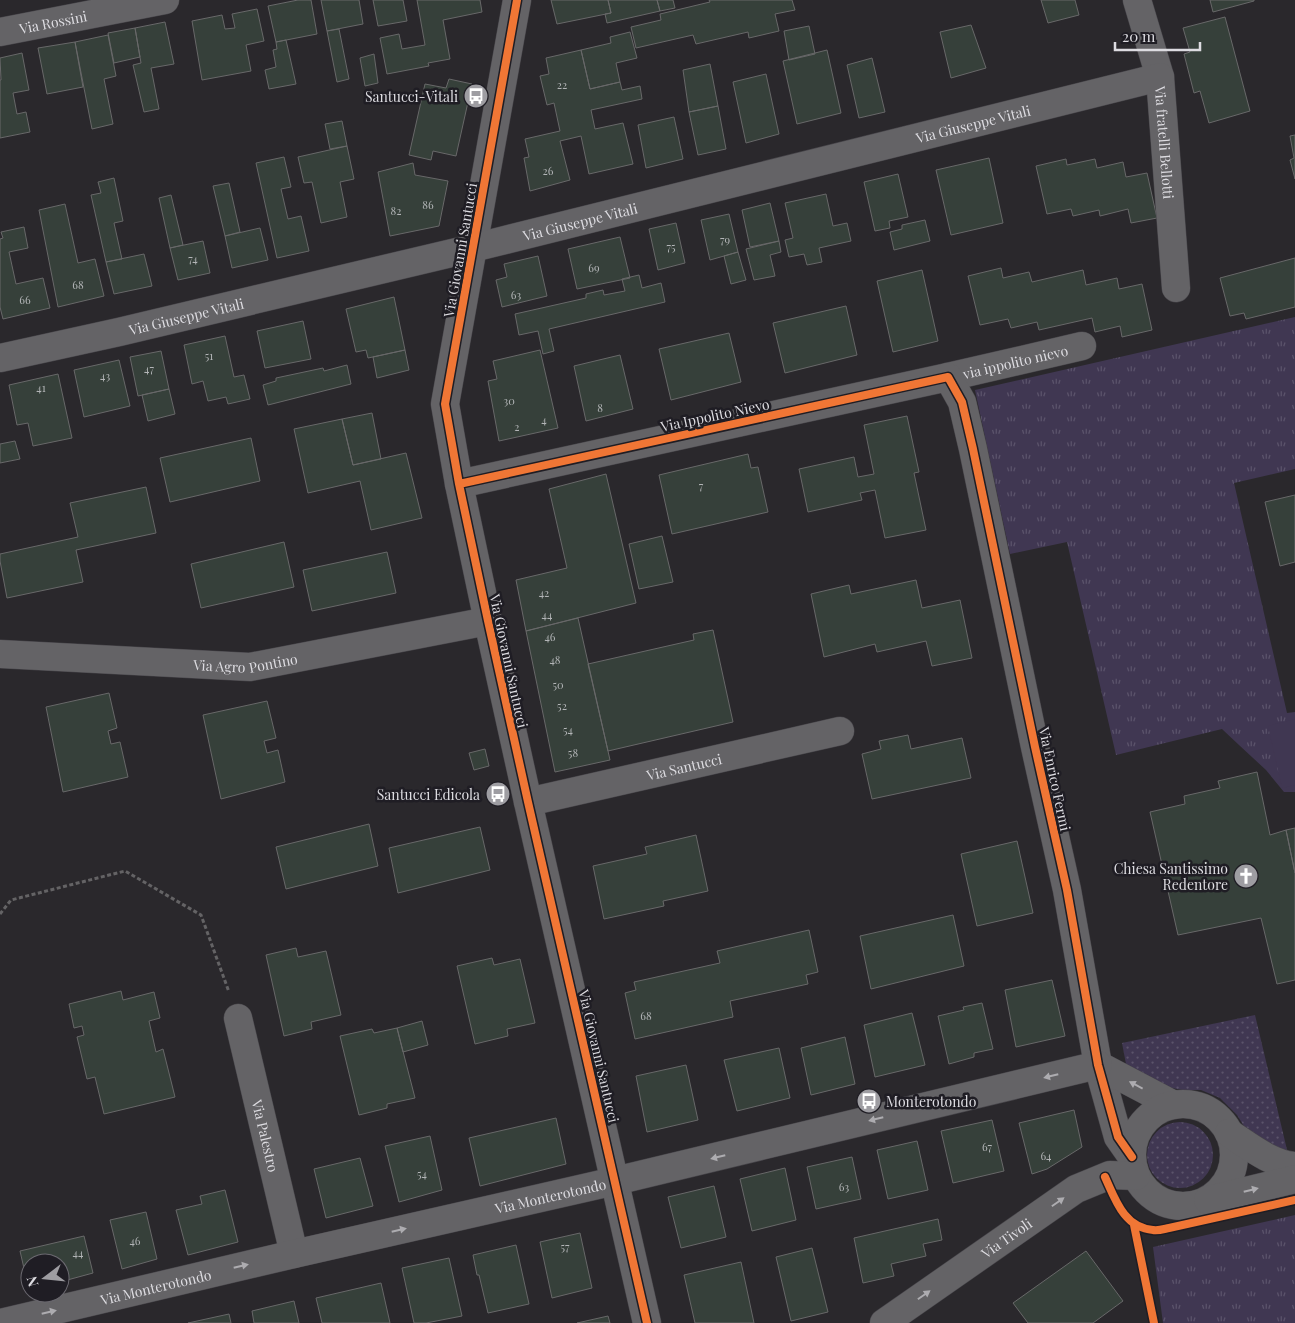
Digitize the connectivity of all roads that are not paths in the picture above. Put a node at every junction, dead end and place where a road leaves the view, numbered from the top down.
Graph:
1 (165, 0) edge
2 (516, 0) edge
3 (1137, 0) edge
4 (0, 32) edge
5 (1160, 77) junction
6 (473, 248) junction
7 (1176, 288) dead end
8 (1082, 346) dead end
9 (0, 358) edge
10 (948, 377) junction
11 (962, 402) joint
12 (459, 484) junction
13 (488, 621) junction
14 (0, 654) edge
15 (840, 731) dead end
16 (528, 802) junction
17 (238, 1018) road end
18 (1098, 1065) junction
19 (1174, 1105) junction
20 (1229, 1133) junction
21 (1134, 1166) junction
22 (1295, 1166) edge
23 (1295, 1179) edge
24 (615, 1181) junction
25 (1208, 1200) junction
26 (294, 1254) junction
27 (1, 1323) edge
28 (647, 1323) edge
29 (884, 1323) edge

1 - 4 street, Via Rossini
2 - 6 street, Via Giovanni Santucci
3 - 5 street, Via fratelli Bellotti
5 - 6 street, Via Giuseppe Vitali
5 - 7 street, Via fratelli Bellotti
6 - 9 street, Via Giuseppe Vitali
6 - 12 street, Via Giovanni Santucci
8 - 10 street, via ippolito nievo
10 - 11 street, Via Ippolito Nievo
10 - 12 street, Via Ippolito Nievo
11 - 18 street, Via Enrico Fermi
12 - 13 street, Via Giovanni Santucci
13 - 14 street, Via Agro Pontino
13 - 16 street, Via Giovanni Santucci
15 - 16 street, Via Santucci
16 - 24 street, Via Giovanni Santucci
17 - 26 street, Via Palestro
19 -> 18 street
18 - 21 street, Via Enrico Fermi
18 -> 24 street, Via Monterotondo
19 - 20 street
19 - 21 street
20 - 22 street
20 - 25 street
21 - 25 street
29 -> 21 street, Via Tivoli
25 -> 23 street
26 -> 24 street, Via Monterotondo
24 - 28 street, Via Giovanni Santucci
27 -> 26 street, Via Monterotondo

